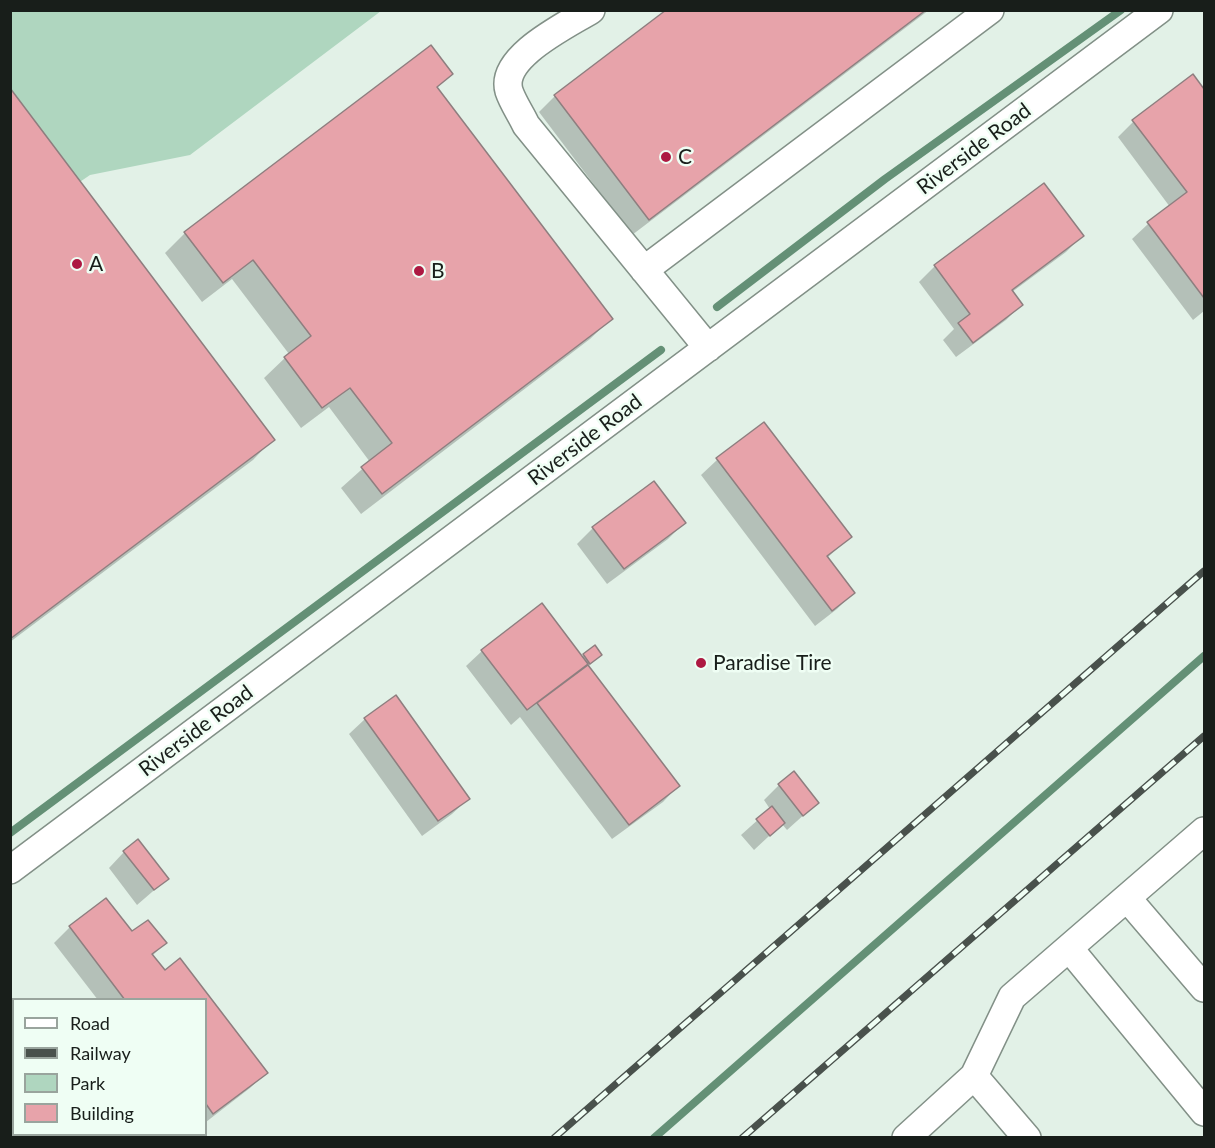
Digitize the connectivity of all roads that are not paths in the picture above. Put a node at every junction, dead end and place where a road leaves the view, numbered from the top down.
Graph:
1 (591, 10) edge
2 (990, 10) edge
3 (1159, 10) edge
4 (644, 270) junction
5 (708, 348) junction
6 (1204, 831) edge
7 (10, 870) edge
8 (1127, 898) junction
9 (1069, 948) junction
10 (1204, 988) edge
11 (974, 1076) junction
12 (1204, 1112) edge
13 (906, 1137) edge
14 (1027, 1137) edge

1 - 4 street
2 - 4 street
3 - 5 street, Riverside Road
4 - 5 street
5 - 7 street, Riverside Road
6 - 8 street
8 - 9 street
8 - 10 street
9 - 11 street
9 - 12 street
11 - 13 street
11 - 14 street

